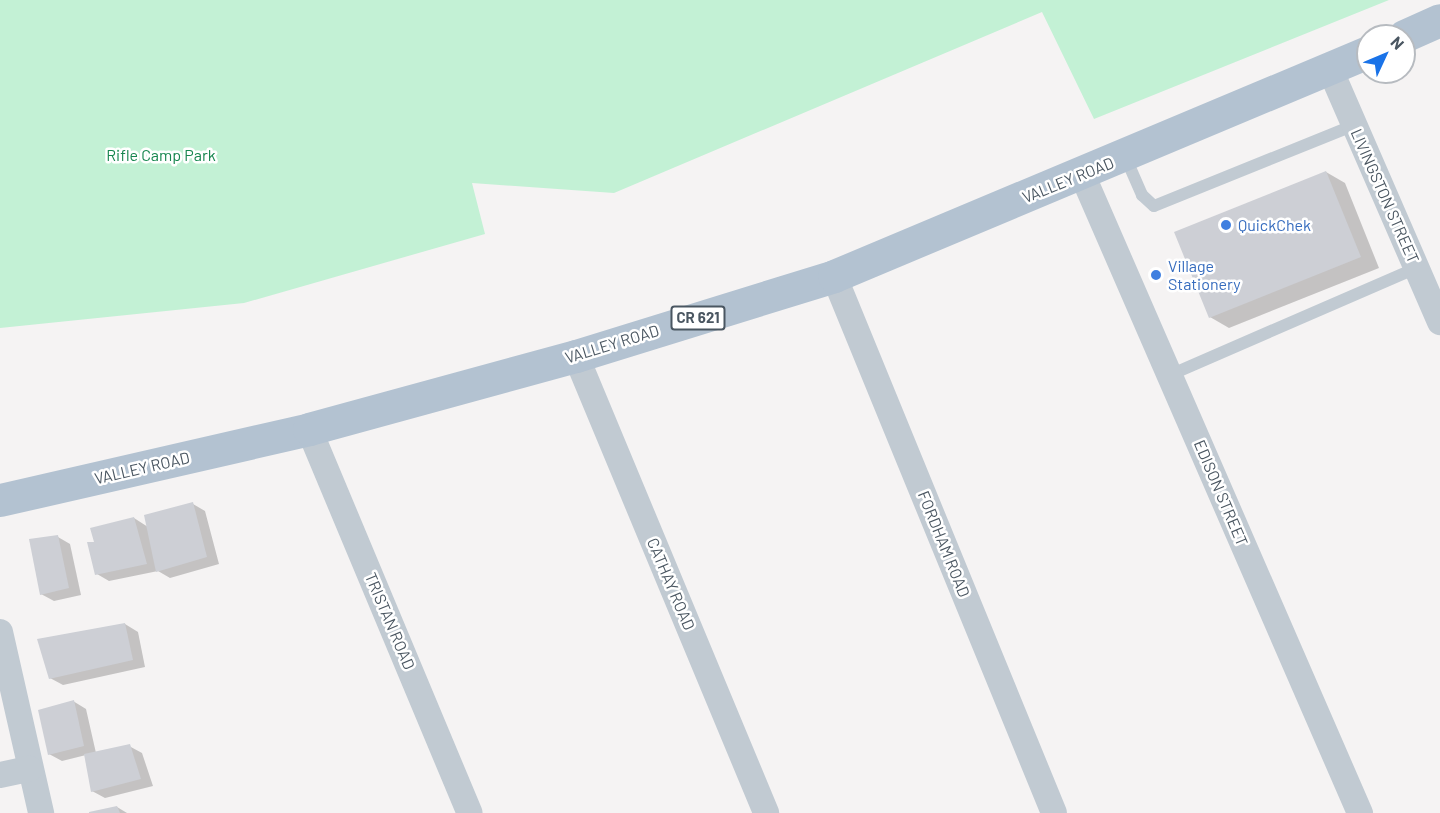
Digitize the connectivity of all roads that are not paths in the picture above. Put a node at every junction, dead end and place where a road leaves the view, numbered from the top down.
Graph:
1 (1440, 20) edge
2 (1416, 31) edge
3 (1356, 57) edge
4 (1330, 69) junction
5 (1354, 125) junction
6 (1125, 156) junction
7 (1082, 174) junction
8 (1416, 268) junction
9 (834, 276) junction
10 (1440, 322) edge
11 (576, 356) junction
12 (1170, 375) junction
13 (309, 429) junction
14 (0, 501) edge
15 (0, 632) edge
16 (29, 769) junction
17 (0, 775) edge
18 (41, 813) edge
19 (470, 813) edge
20 (766, 813) edge
21 (1054, 813) edge
22 (1360, 813) edge

1 - 2 main road
3 - 4 main road, VALLEY ROAD / CR 621
4 - 5 street, LIVINGSTON STREET
4 - 6 main road, VALLEY ROAD / CR 621
5 - 6 lane
5 - 8 street, LIVINGSTON STREET
6 - 7 main road, VALLEY ROAD / CR 621
7 - 9 main road, VALLEY ROAD / CR 621
7 - 12 street, EDISON STREET
8 - 10 street, LIVINGSTON STREET
8 - 12 lane
9 - 11 main road, VALLEY ROAD / CR 621
9 - 21 street, FORDHAM ROAD
11 - 13 main road, VALLEY ROAD / CR 621
11 - 20 street, CATHAY ROAD
12 - 22 street, EDISON STREET
13 - 14 main road, VALLEY ROAD / CR 621
13 - 19 street, TRISTAN ROAD
15 - 16 street
16 - 17 street
16 - 18 street

